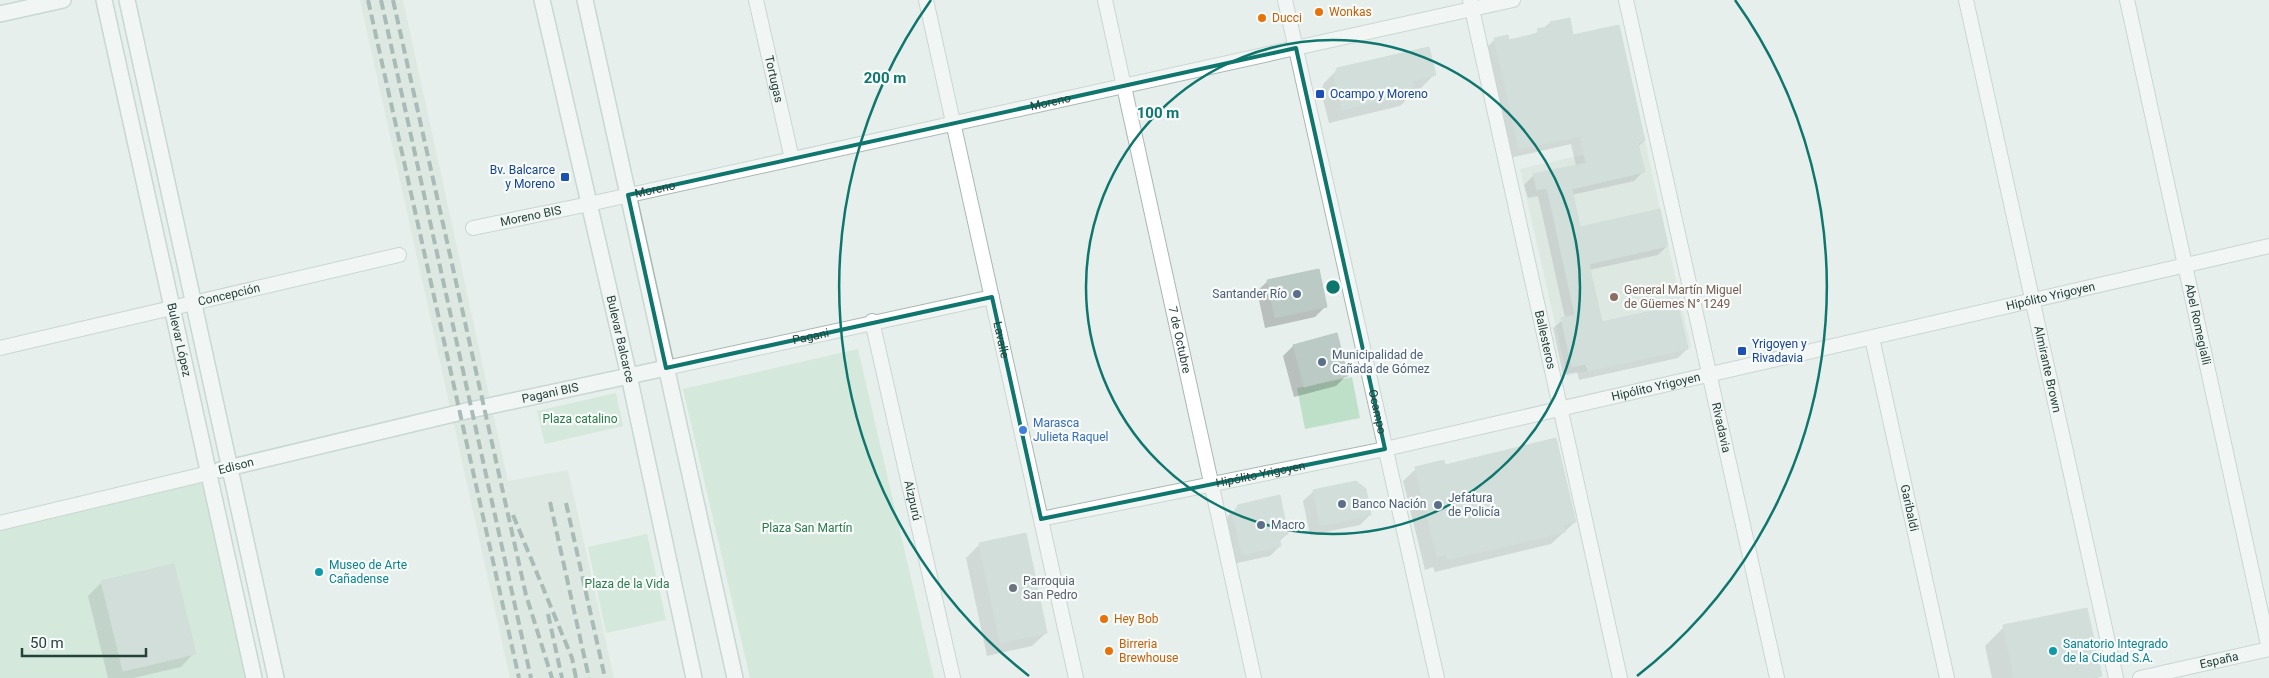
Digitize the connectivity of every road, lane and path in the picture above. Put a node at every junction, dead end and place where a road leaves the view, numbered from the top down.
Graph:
1 (63, 0) edge
2 (104, 0) edge
3 (127, 0) edge
4 (542, 0) edge
5 (585, 0) edge
6 (756, 0) edge
7 (926, 0) edge
8 (1105, 0) edge
9 (1285, 0) edge
10 (1513, 0) edge
11 (1626, 0) edge
12 (1966, 0) edge
13 (2127, 0) edge
14 (1471, 5) edge
15 (0, 14) edge
16 (1296, 48) junction
17 (1124, 86) junction
18 (953, 123) junction
19 (792, 159) junction
20 (628, 195) junction
21 (589, 204) junction
22 (473, 228) dead end
23 (2269, 246) edge
24 (399, 255) dead end
25 (2184, 266) junction
26 (992, 297) junction
27 (2033, 301) junction
28 (194, 302) junction
29 (172, 308) junction
30 (872, 321) junction
31 (1872, 338) junction
32 (0, 348) edge
33 (666, 368) junction
34 (1710, 375) junction
35 (629, 376) junction
36 (1560, 409) junction
37 (472, 410) joint
38 (1385, 449) junction
39 (230, 467) junction
40 (209, 473) junction
41 (1211, 484) junction
42 (1041, 519) junction
43 (0, 523) edge
44 (2269, 649) edge
45 (254, 678) edge
46 (276, 678) edge
47 (694, 678) edge
48 (735, 678) edge
49 (953, 678) edge
50 (1076, 678) edge
51 (1254, 678) edge
52 (1436, 678) edge
53 (1620, 678) edge
54 (1777, 678) edge
55 (1947, 678) edge
56 (2116, 678) edge
57 (2140, 678) edge

1 - 15 main road
2 - 29 main road, Bulevar López
3 - 28 main road, Bulevar López
4 - 21 main road, Bulevar Balcarce
5 - 20 main road
6 - 19 street, Tortugas
7 - 18 street, Lavalle
8 - 17 street, 7 de Octubre
9 - 16 street, Ocampo
10 - 14 street, Moreno
11 - 34 street, Rivadavia
12 - 27 street, Almirante Brown
13 - 25 street, Abel Romegialli
14 - 16 street, Moreno
14 - 36 street, Ballesteros
16 - 17 street, Moreno
16 - 38 street, Ocampo
17 - 18 street, Moreno
17 - 41 street, 7 de Octubre
18 - 19 street, Moreno
18 - 26 street, Lavalle
19 - 20 street, Moreno
20 - 21 street, Moreno
20 - 33 main road
21 - 22 street, Moreno BIS
21 - 35 main road, Bulevar Balcarce
23 - 25 street, Hipólito Yrigoyen
24 - 28 street, Concepción
25 - 27 street, Hipólito Yrigoyen
25 - 44 street, Abel Romegialli
26 - 30 street, Pagani
26 - 42 street, Lavalle
27 - 31 street, Hipólito Yrigoyen
27 - 56 street, Almirante Brown
28 - 29 street, Concepción
28 - 39 main road, Bulevar López
29 - 32 street, Concepción
29 - 40 main road, Bulevar López
30 - 33 street, Pagani
30 - 49 street, Aizpurú
31 - 34 street, Hipólito Yrigoyen
31 - 55 street, Garibaldi
33 - 35 main road, Pagani
33 - 48 main road
34 - 36 street, Hipólito Yrigoyen
34 - 54 street, Rivadavia
35 - 37 main road, Pagani BIS
35 - 47 main road, Bulevar Balcarce
36 - 38 street, Hipólito Yrigoyen
36 - 53 street, Ballesteros
37 - 39 main road, Edison
38 - 41 street, Hipólito Yrigoyen
38 - 52 street, Ocampo
39 - 40 main road, Edison
39 - 46 main road, Bulevar López
40 - 43 street, Edison
40 - 45 main road, Bulevar López
41 - 42 street, Hipólito Yrigoyen
41 - 51 street, 7 de Octubre
42 - 50 street, Lavalle
44 - 57 street, España

